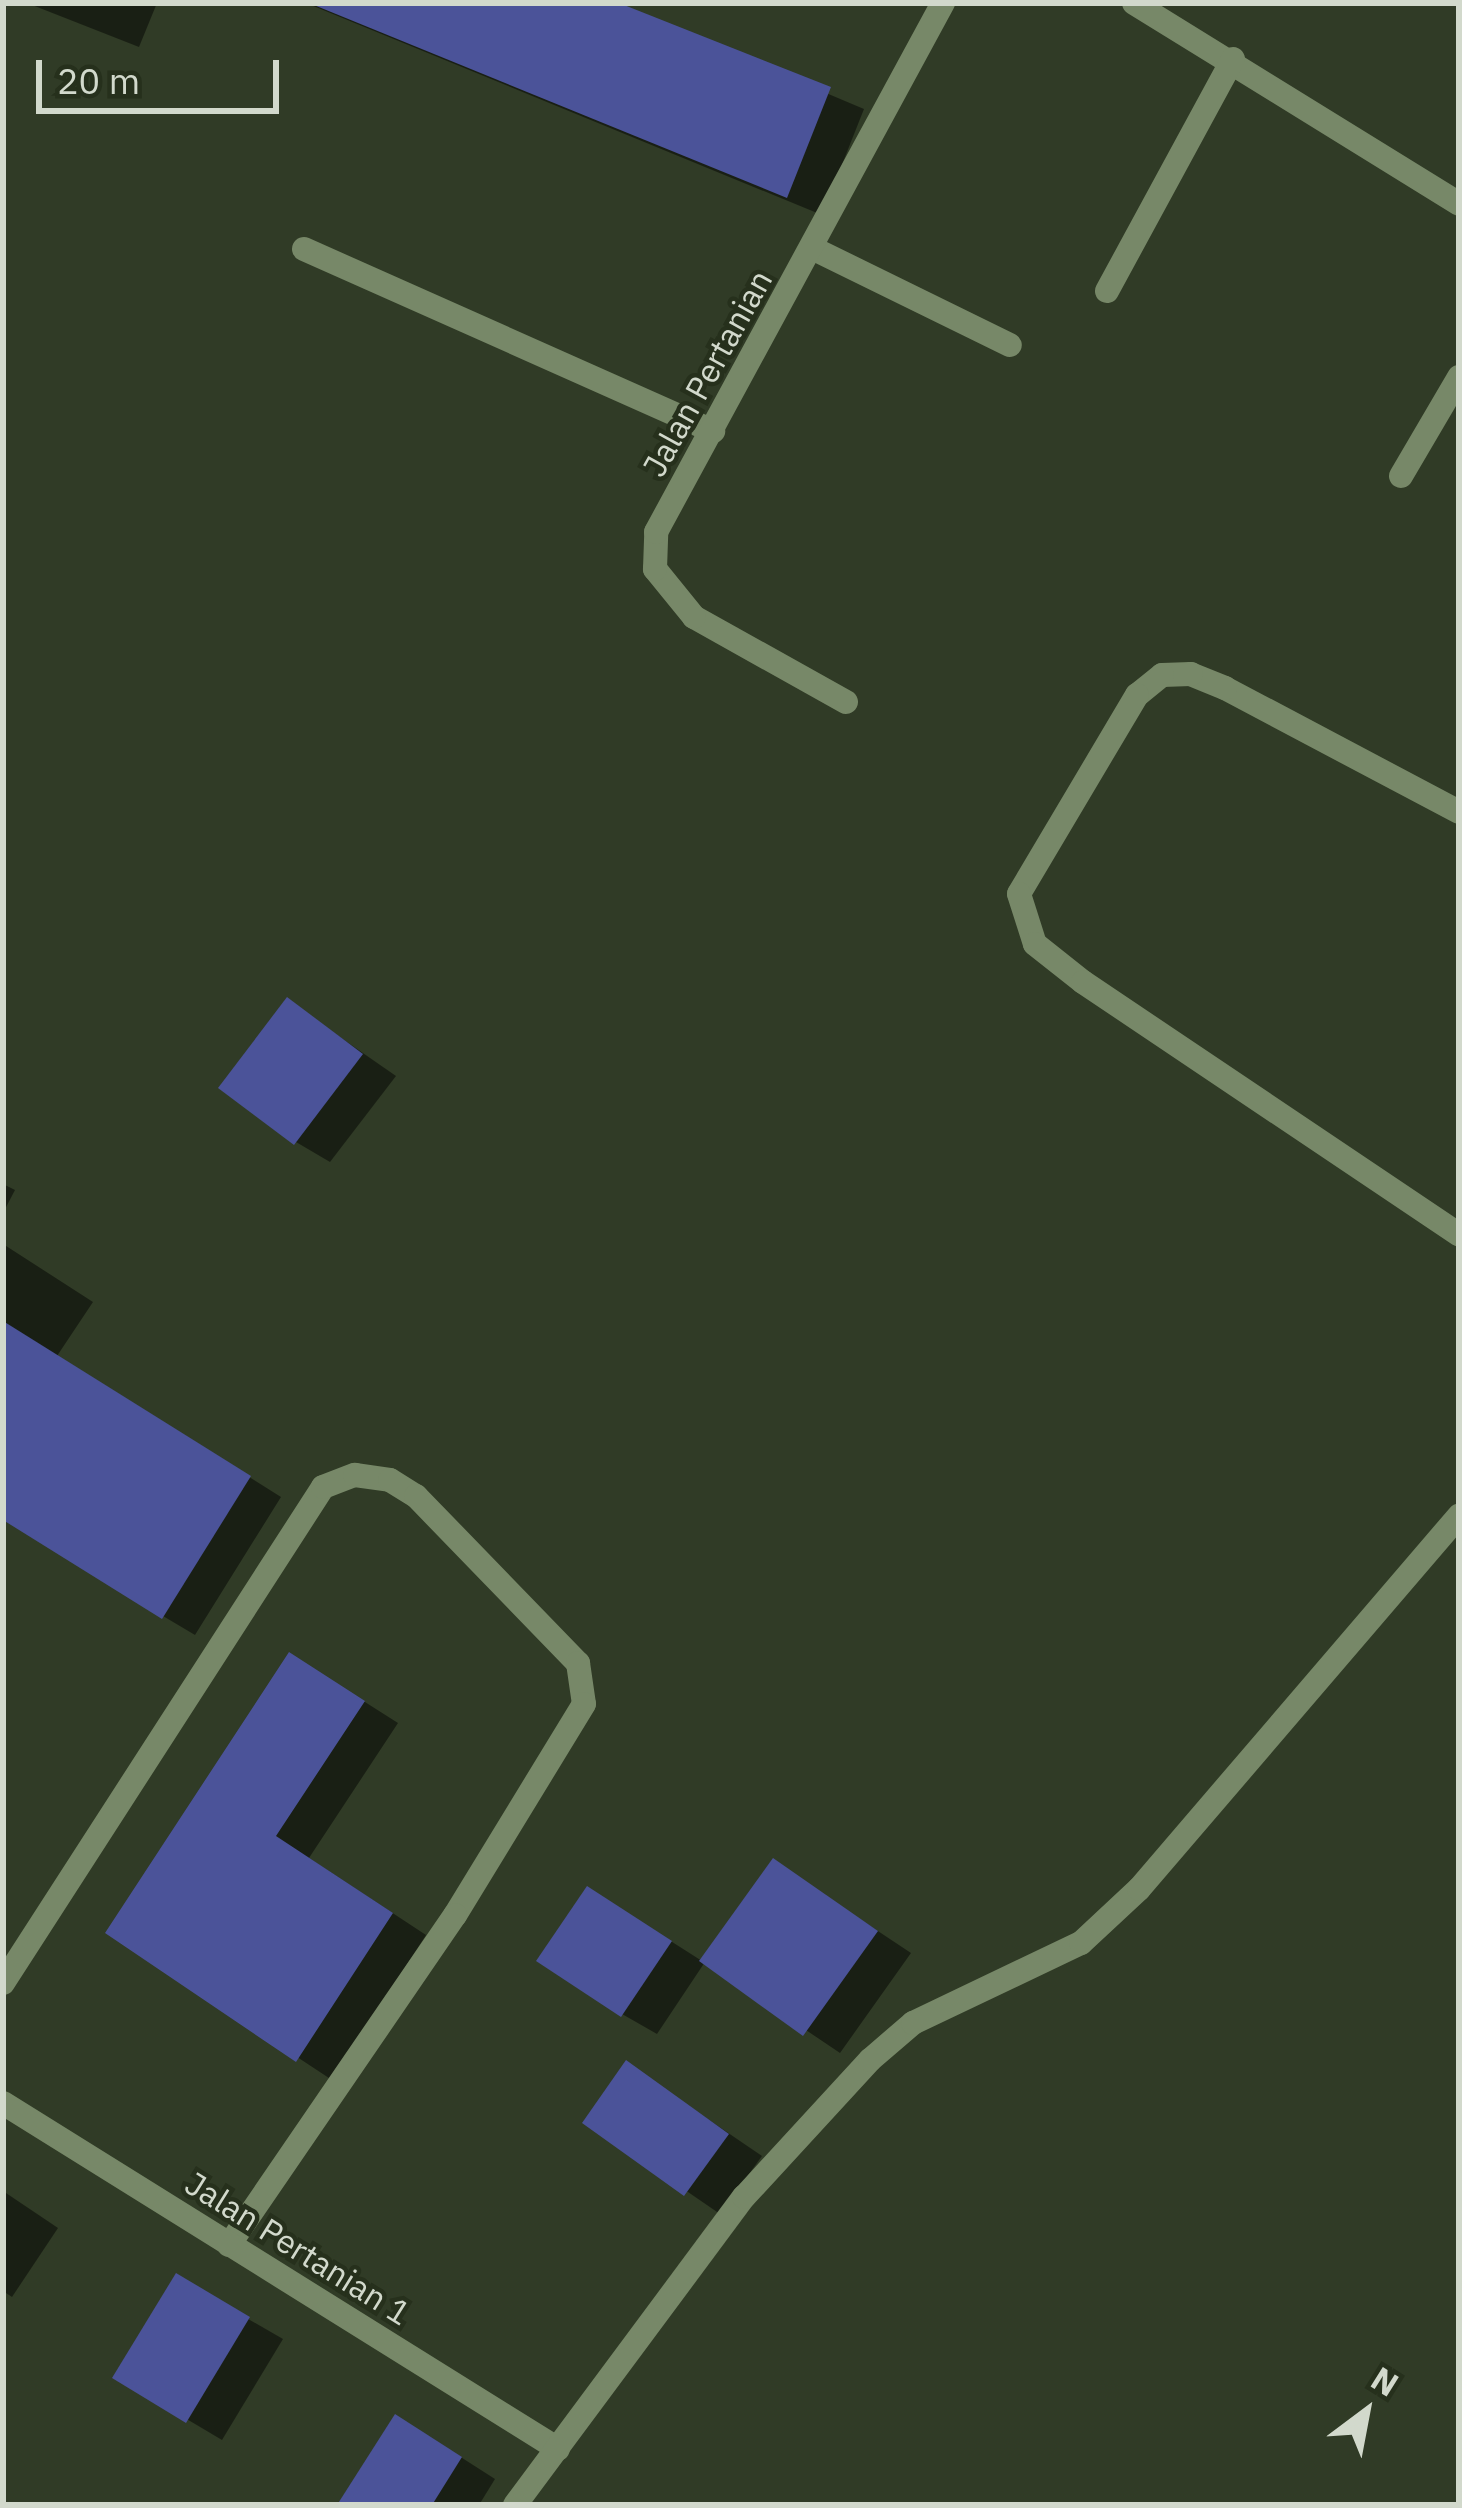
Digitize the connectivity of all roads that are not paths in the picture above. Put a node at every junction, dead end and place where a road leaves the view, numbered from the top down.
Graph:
1 (943, 3) edge
2 (1134, 3) edge
3 (1233, 59) junction
4 (1459, 204) edge
5 (304, 249) dead end
6 (814, 249) junction
7 (1107, 291) dead end
8 (1010, 345) dead end
9 (1459, 377) edge
10 (713, 431) junction
11 (1401, 476) dead end
12 (846, 702) dead end
13 (1459, 812) edge
14 (1459, 1235) edge
15 (1459, 1514) edge
16 (3, 1983) edge
17 (3, 2103) edge
18 (229, 2245) junction
19 (558, 2449) junction
20 (515, 2505) edge

1 - 6 street, Jalan Pertanian
2 - 3 street
3 - 4 street
3 - 7 street
5 - 10 street
6 - 8 street
6 - 10 street, Jalan Pertanian
9 - 11 street
10 - 12 street, Jalan Pertanian
13 - 14 street
15 - 19 street
16 - 18 street
17 - 18 street, Jalan Pertanian 1
18 - 19 street, Jalan Pertanian 1
19 - 20 street

